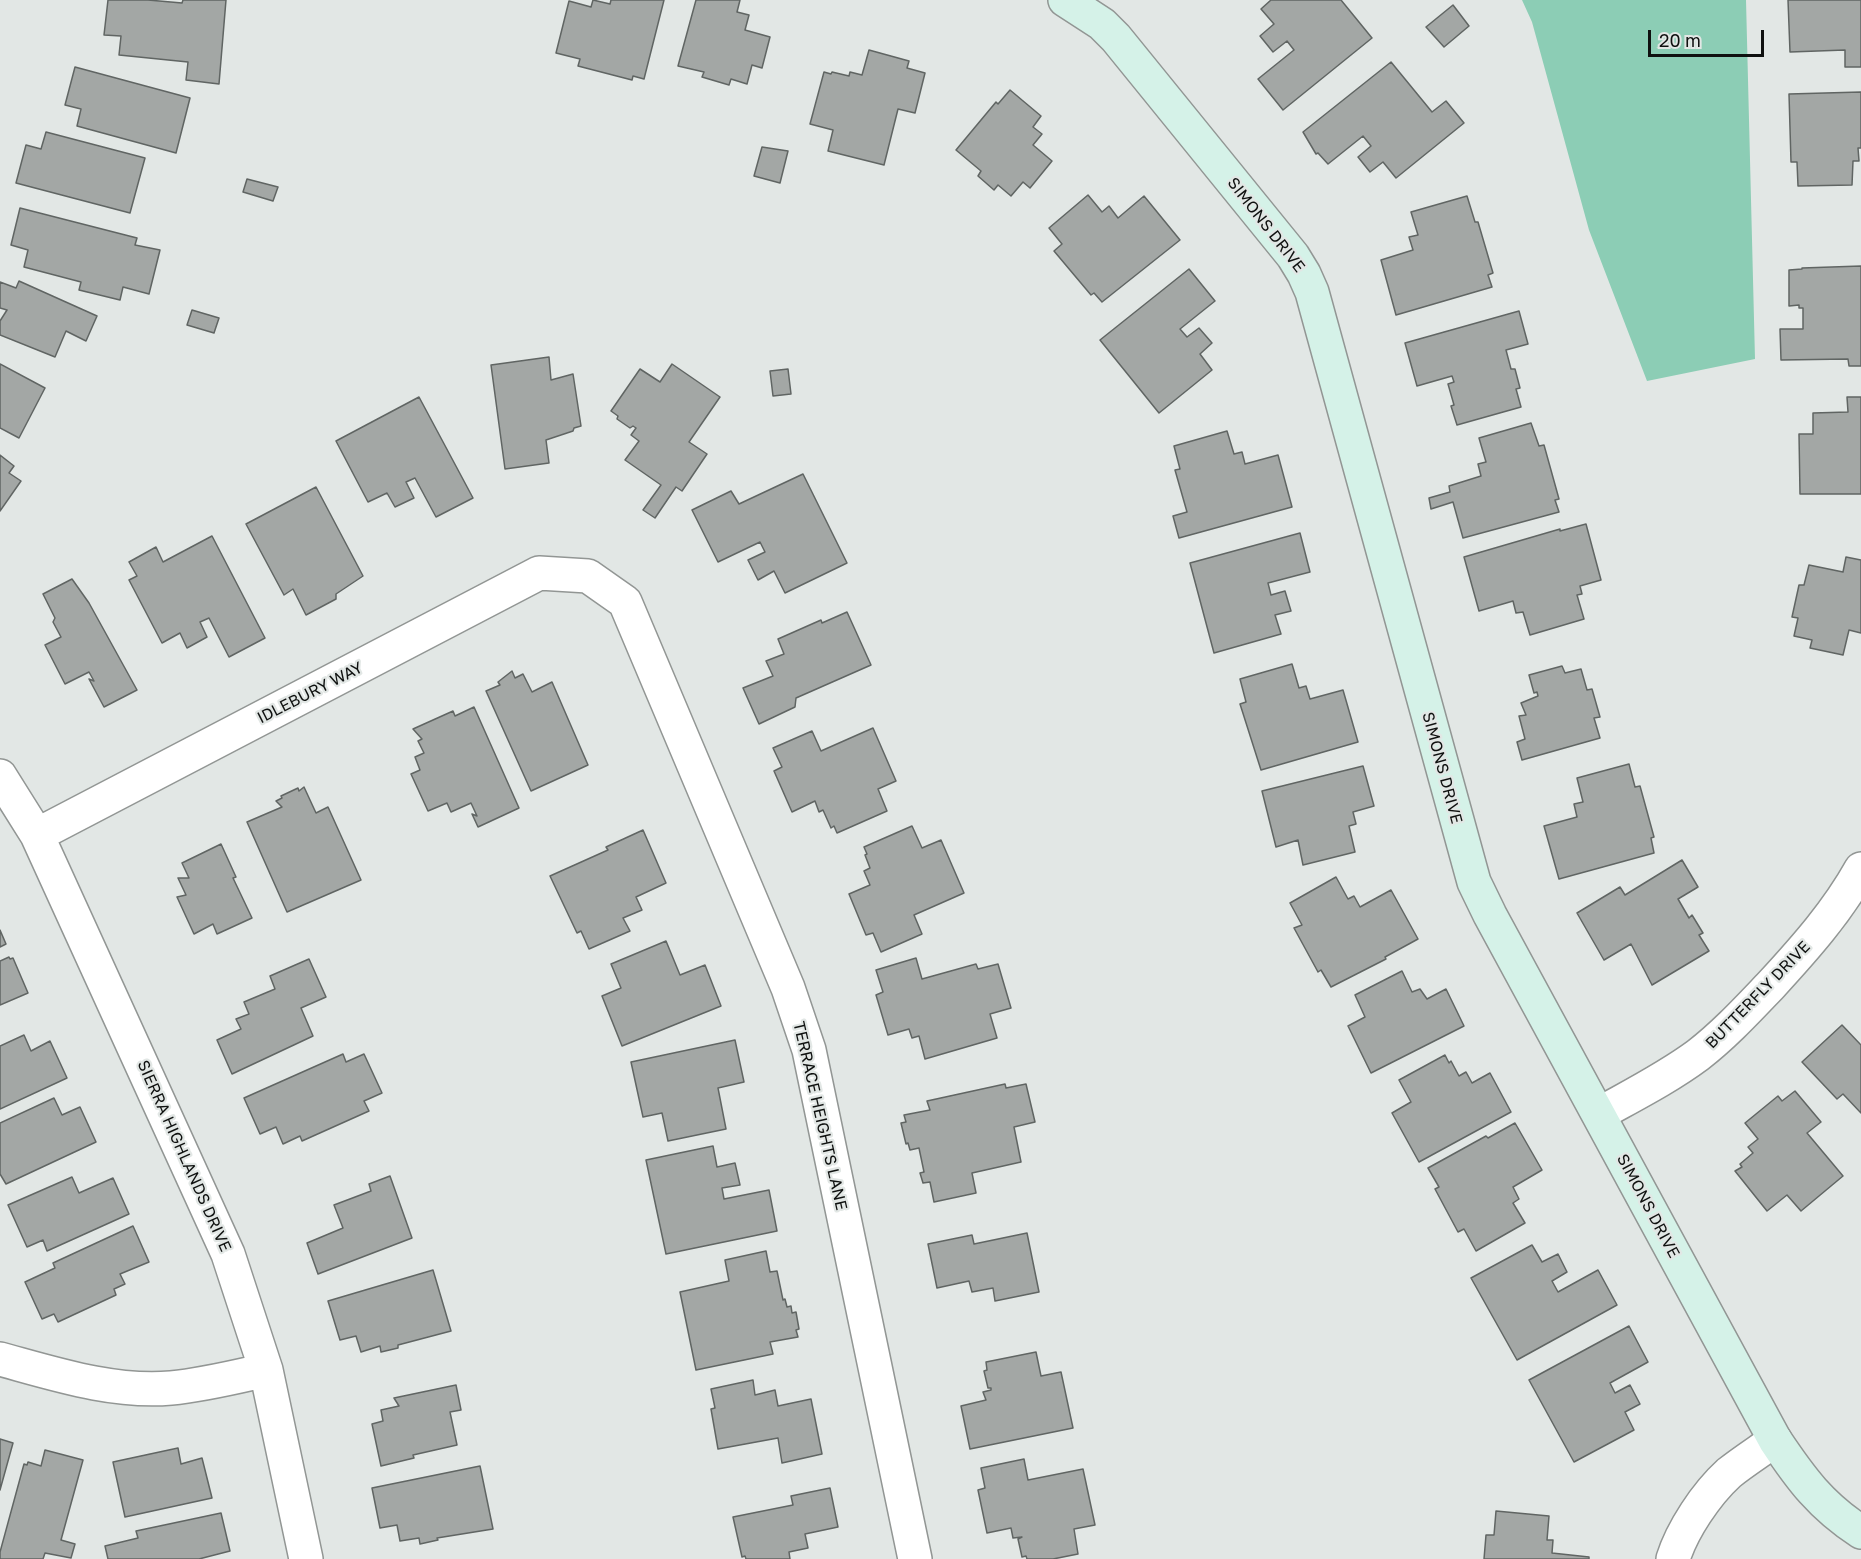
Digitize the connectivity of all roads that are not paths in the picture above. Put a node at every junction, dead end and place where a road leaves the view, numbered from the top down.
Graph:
1 (1065, 0) edge
2 (588, 576) joint
3 (0, 776) edge
4 (37, 835) junction
5 (1861, 868) edge
6 (1599, 1114) junction
7 (0, 1359) edge
8 (266, 1370) junction
9 (1775, 1440) junction
10 (1861, 1532) edge
11 (306, 1559) edge
12 (915, 1559) edge
13 (1673, 1559) edge

1 - 6 street, SIMONS DRIVE
2 - 4 street, IDLEBURY WAY
2 - 12 street, TERRACE HEIGHTS LANE
3 - 4 street, SIERRA HIGHLANDS DRIVE
4 - 8 street, SIERRA HIGHLANDS DRIVE
5 - 6 street, BUTTERFLY DRIVE
6 - 9 street, SIMONS DRIVE
7 - 8 street
8 - 11 street, SIERRA HIGHLANDS DRIVE
9 - 10 street, SIMONS DRIVE
9 - 13 street

